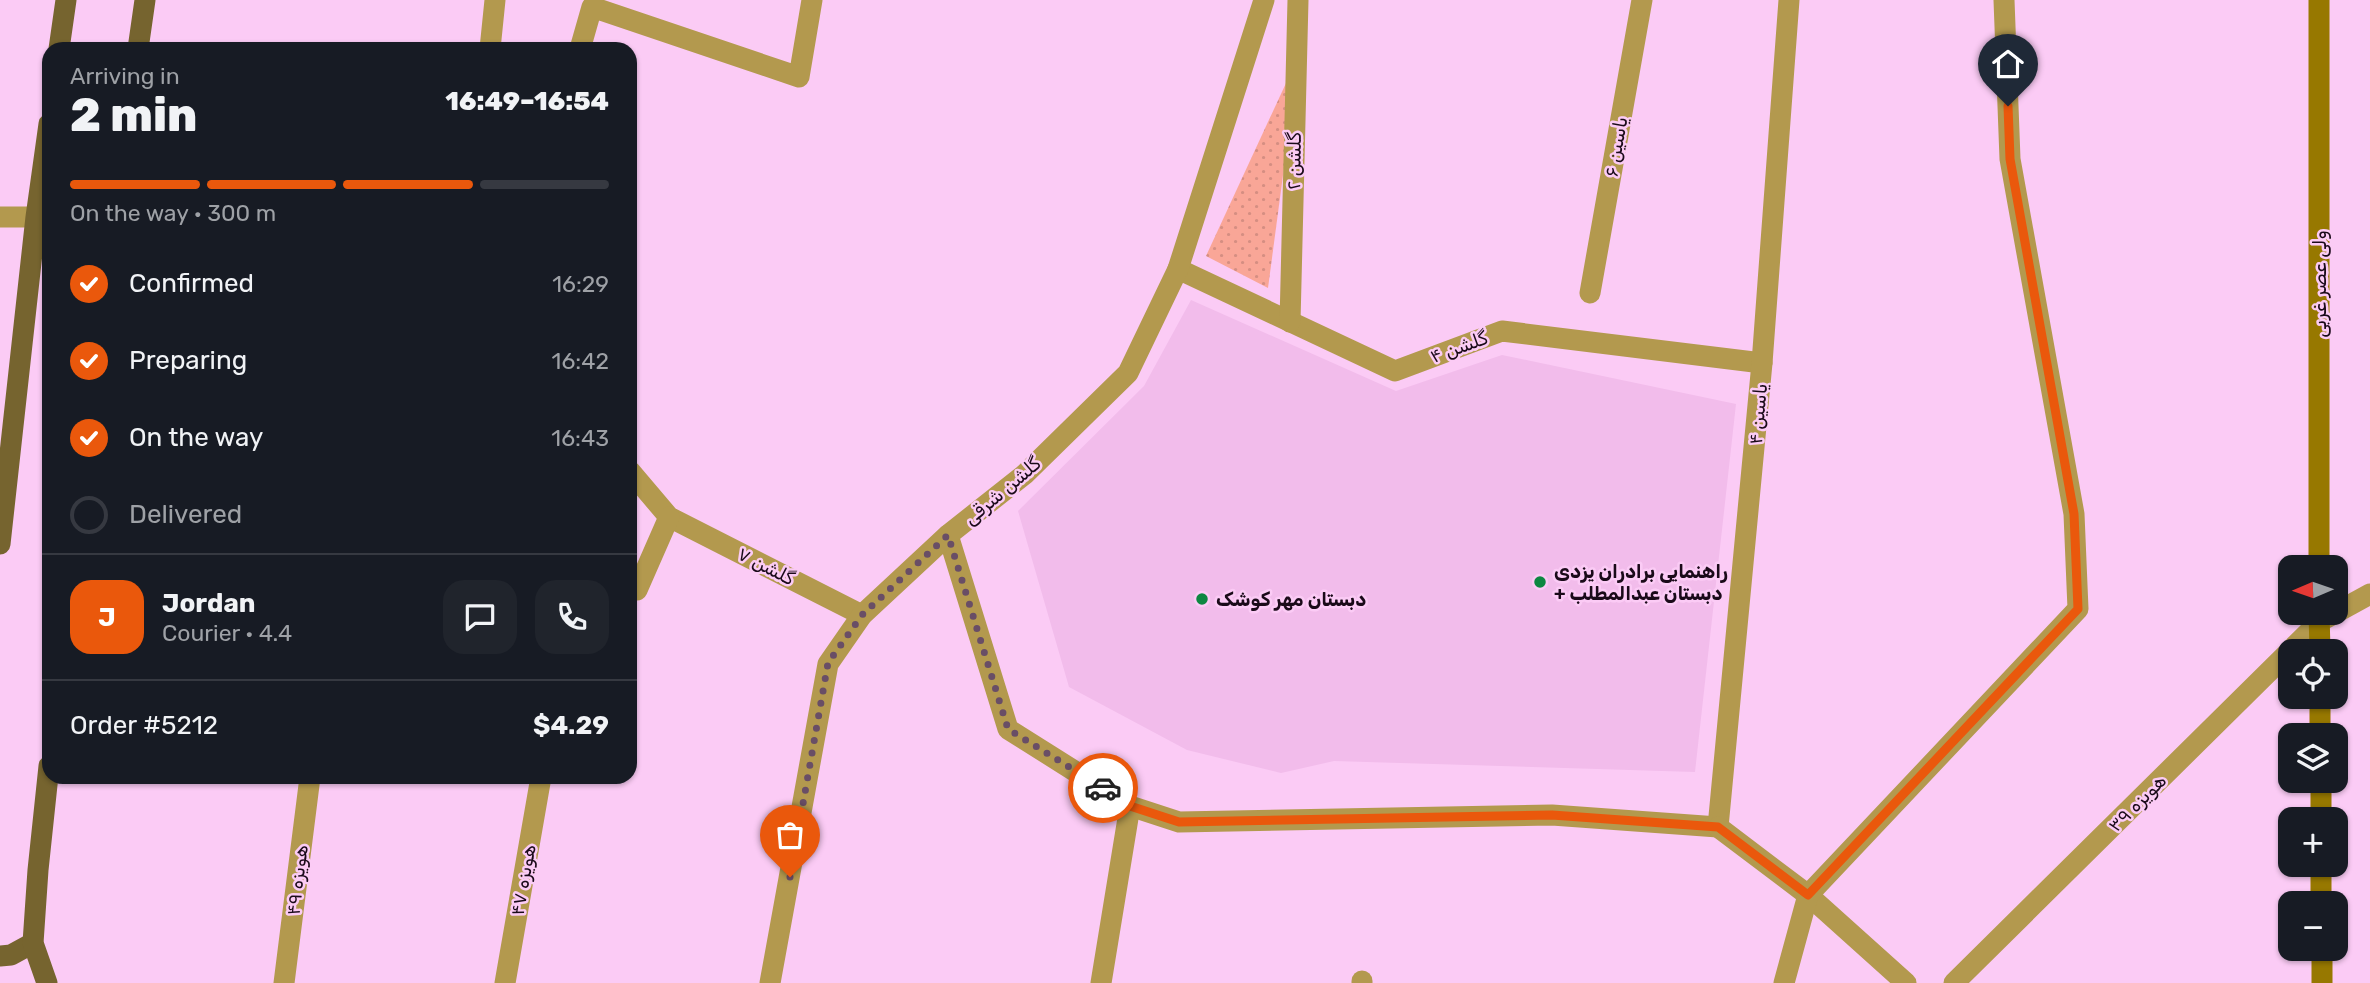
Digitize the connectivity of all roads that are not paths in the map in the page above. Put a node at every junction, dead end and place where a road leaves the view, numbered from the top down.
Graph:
1 (66, 0) edge
2 (145, 0) edge
3 (495, 0) edge
4 (812, 0) edge
5 (1264, 0) edge
6 (1298, 0) edge
7 (1642, 0) edge
8 (1789, 0) edge
9 (2004, 0) edge
10 (2319, 0) edge
11 (61, 42) edge
12 (139, 42) edge
13 (491, 42) edge
14 (582, 42) edge
15 (42, 174) edge
16 (0, 217) edge
17 (36, 217) junction
18 (1178, 269) junction
19 (1590, 293) dead end
20 (1290, 322) junction
21 (1762, 363) junction
22 (637, 479) edge
23 (669, 517) junction
24 (948, 535) junction
25 (0, 544) edge
26 (2319, 555) edge
27 (637, 590) edge
28 (2370, 594) edge
29 (2348, 604) edge
30 (862, 615) junction
31 (2311, 625) edge
32 (47, 784) edge
33 (309, 784) edge
34 (540, 784) edge
35 (1130, 806) junction
36 (1718, 827) junction
37 (1808, 895) junction
38 (33, 943) junction
39 (0, 956) edge
40 (2322, 961) edge
41 (47, 983) edge
42 (284, 983) edge
43 (505, 983) edge
44 (770, 983) edge
45 (1101, 983) edge
46 (1784, 983) edge
47 (1906, 983) edge
48 (1954, 983) edge
49 (2322, 983) edge

1 - 11 main road
2 - 12 main road
3 - 13 street
4 - 14 street
5 - 18 street, گلشن شرقی
6 - 20 street, گلشن ۲
7 - 19 street, یاسین ۶
8 - 21 street, یاسین ۴
9 - 37 street
10 - 26 main road, ولی عصر غربی
15 - 17 main road
16 - 17 street
17 - 25 main road
18 - 20 street, گلشن ۴
18 - 24 street, گلشن شرقی
20 - 21 street, گلشن ۴
21 - 36 street, یاسین ۴
22 - 23 street
23 - 27 street
23 - 30 street, گلشن ۷
24 - 30 street, گلشن شرقی
24 - 35 street
28 - 29 street, هویزه ۳۹
30 - 44 street, گلشن شرقی
31 - 48 street, هویزه ۳۹
32 - 38 main road
33 - 42 street, هویزه ۴۹
34 - 43 street, هویزه ۴۷
35 - 36 street
35 - 45 street
36 - 37 street
37 - 46 street
37 - 47 street
38 - 39 main road
38 - 41 main road
40 - 49 main road

